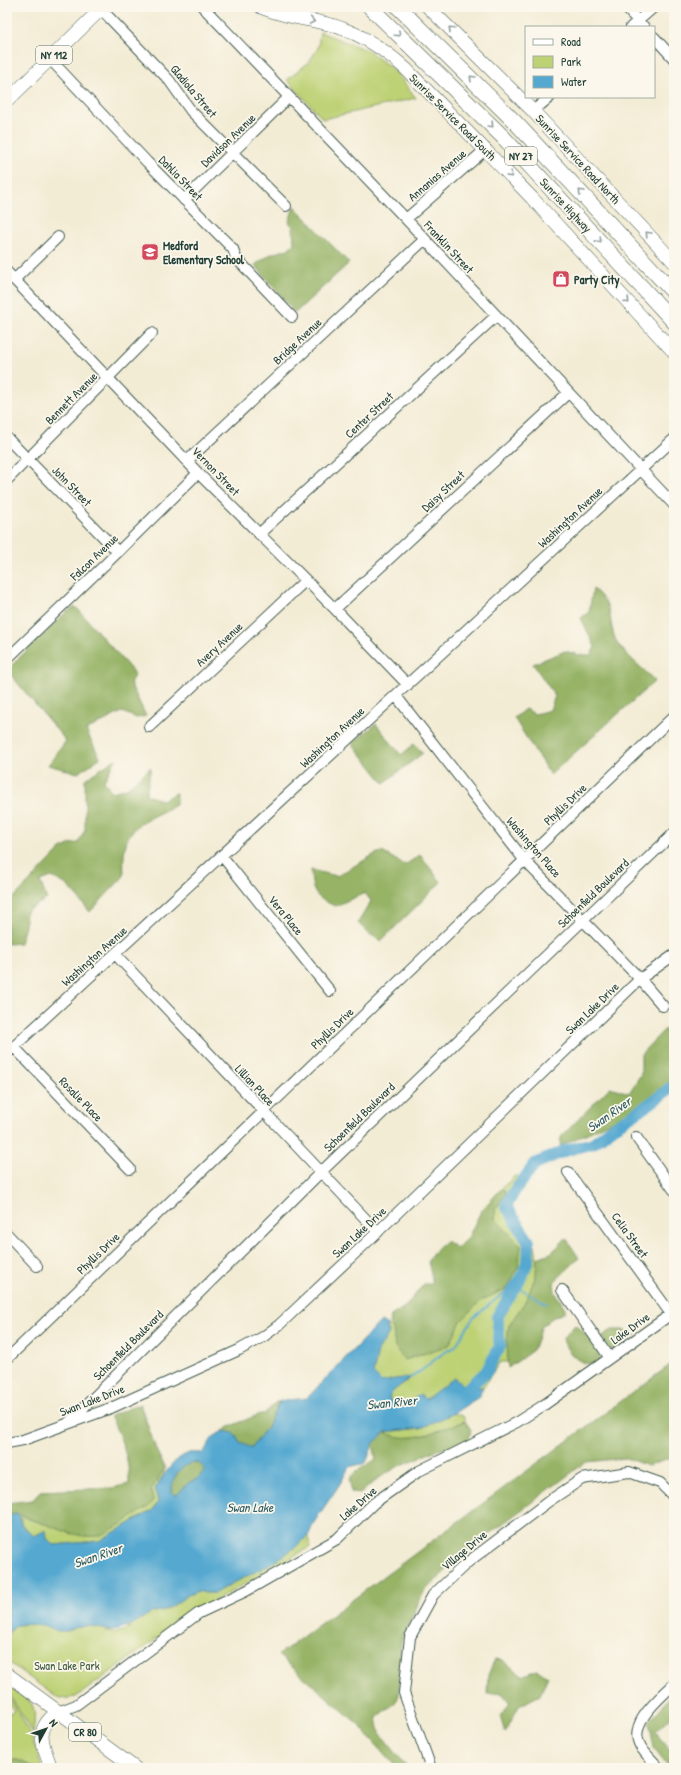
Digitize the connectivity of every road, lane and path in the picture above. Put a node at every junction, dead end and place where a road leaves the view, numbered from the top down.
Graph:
1 (203, 7) edge
2 (261, 7) edge
3 (370, 7) edge
4 (398, 7) edge
5 (428, 7) edge
6 (625, 7) edge
7 (654, 7) edge
8 (102, 8) edge
9 (638, 25) edge
10 (655, 38) edge
11 (50, 59) junction
12 (674, 59) edge
13 (289, 97) junction
14 (549, 98) edge
15 (7, 100) edge
16 (533, 111) junction
17 (486, 149) junction
18 (233, 153) junction
19 (184, 200) junction
20 (286, 206) dead end
21 (406, 219) junction
22 (58, 237) dead end
23 (424, 240) junction
24 (674, 262) edge
25 (7, 272) edge
26 (14, 280) junction
27 (674, 293) edge
28 (496, 316) junction
29 (292, 317) dead end
30 (674, 322) edge
31 (152, 333) dead end
32 (674, 352) edge
33 (108, 378) junction
34 (568, 393) junction
35 (7, 438) edge
36 (674, 439) edge
37 (28, 459) junction
38 (188, 460) junction
39 (641, 469) junction
40 (198, 472) junction
41 (7, 480) edge
42 (674, 505) edge
43 (259, 534) junction
44 (118, 552) junction
45 (306, 580) junction
46 (335, 609) junction
47 (7, 659) edge
48 (408, 685) junction
49 (396, 696) junction
50 (674, 716) edge
51 (149, 727) dead end
52 (674, 833) edge
53 (222, 856) junction
54 (525, 861) junction
55 (583, 921) junction
56 (115, 954) junction
57 (674, 955) edge
58 (640, 979) junction
59 (330, 990) dead end
60 (663, 1006) dead end
61 (10, 1050) edge
62 (263, 1112) junction
63 (636, 1137) dead end
64 (130, 1170) dead end
65 (321, 1172) junction
66 (568, 1172) dead end
67 (674, 1190) edge
68 (378, 1232) junction
69 (7, 1234) edge
70 (37, 1266) dead end
71 (562, 1290) dead end
72 (673, 1313) edge
73 (610, 1358) junction
74 (7, 1359) edge
75 (67, 1424) junction
76 (7, 1443) edge
77 (674, 1497) edge
78 (7, 1674) edge
79 (674, 1684) edge
80 (58, 1712) junction
81 (51, 1768) edge
82 (135, 1768) edge
83 (430, 1768) edge
84 (659, 1768) edge

1 - 13 street, Franklin Street
2 -> 17 main road, Sunrise Service Road South
3 -> 30 highway, Sunrise Highway / NY 27
27 -> 4 highway, Sunrise Highway / NY 27
16 -> 5 main road, Sunrise Service Road North
6 - 9 street
7 - 9 street
8 - 11 main road, NY 112
8 - 18 street, Gladiola Street
10 - 12 street
11 - 15 main road, NY 112
11 - 19 street, Dahlia Street
13 - 18 street, Davidson Avenue
13 - 21 street, Franklin Street
14 - 16 street
24 -> 16 main road, Sunrise Service Road North
17 - 21 street, Annanias Avenue
17 -> 32 main road, Sunrise Service Road South
18 - 19 street, Davidson Avenue
18 - 20 street, Gladiola Street
19 - 29 street, Dahlia Street
21 - 23 street, Franklin Street
22 - 26 street
23 - 28 street, Franklin Street
23 - 38 street, Bridge Avenue
25 - 26 street, Vernon Street
26 - 33 street, Vernon Street
28 - 34 street, Franklin Street
28 - 43 street, Center Street
31 - 33 street, Bennett Avenue
33 - 37 street, Bennett Avenue
33 - 38 street, Vernon Street
34 - 39 street, Franklin Street
34 - 46 street, Daisy Street
35 - 37 street, John Street
36 - 39 street, Washington Avenue
37 - 41 street, Bennett Avenue
37 - 44 street, John Street
38 - 40 street, Vernon Street
39 - 42 street, Franklin Street
39 - 48 street, Washington Avenue
40 - 43 street, Vernon Street
40 - 44 street, Falcon Avenue
43 - 45 street, Vernon Street
44 - 47 street, Falcon Avenue
45 - 46 street, Vernon Street
45 - 51 street, Avery Avenue
46 - 48 street, Vernon Street
48 - 49 street, Washington Avenue
49 - 53 street, Washington Avenue
49 - 54 street, Washington Place
50 - 54 street, Phyllis Drive
52 - 55 street, Schoenfield Boulevard
53 - 56 street, Washington Avenue
53 - 59 street, Vera Place
54 - 55 street, Washington Place
54 - 62 street, Phyllis Drive
55 - 58 street, Washington Place
55 - 65 street, Schoenfield Boulevard
56 - 61 street, Washington Avenue
56 - 62 street, Lillian Place
57 - 58 street, Swan Lake Drive
58 - 60 street, Washington Place
58 - 68 street, Swan Lake Drive
61 - 64 street, Rosalie Place
62 - 65 street, Lillian Place
62 - 74 street, Phyllis Drive
63 - 67 street
65 - 68 street, Lillian Place
65 - 75 street, Schoenfield Boulevard
66 - 72 street, Celia Street
68 - 75 street, Swan Lake Drive
69 - 70 street
71 - 73 street
72 - 73 street, Lake Drive
73 - 80 street, Lake Drive
75 - 76 street, Swan Lake Drive
77 - 83 street, Village Drive
78 - 80 main road, CR 80
79 - 84 street
80 - 81 main road
80 - 82 main road, CR 80

